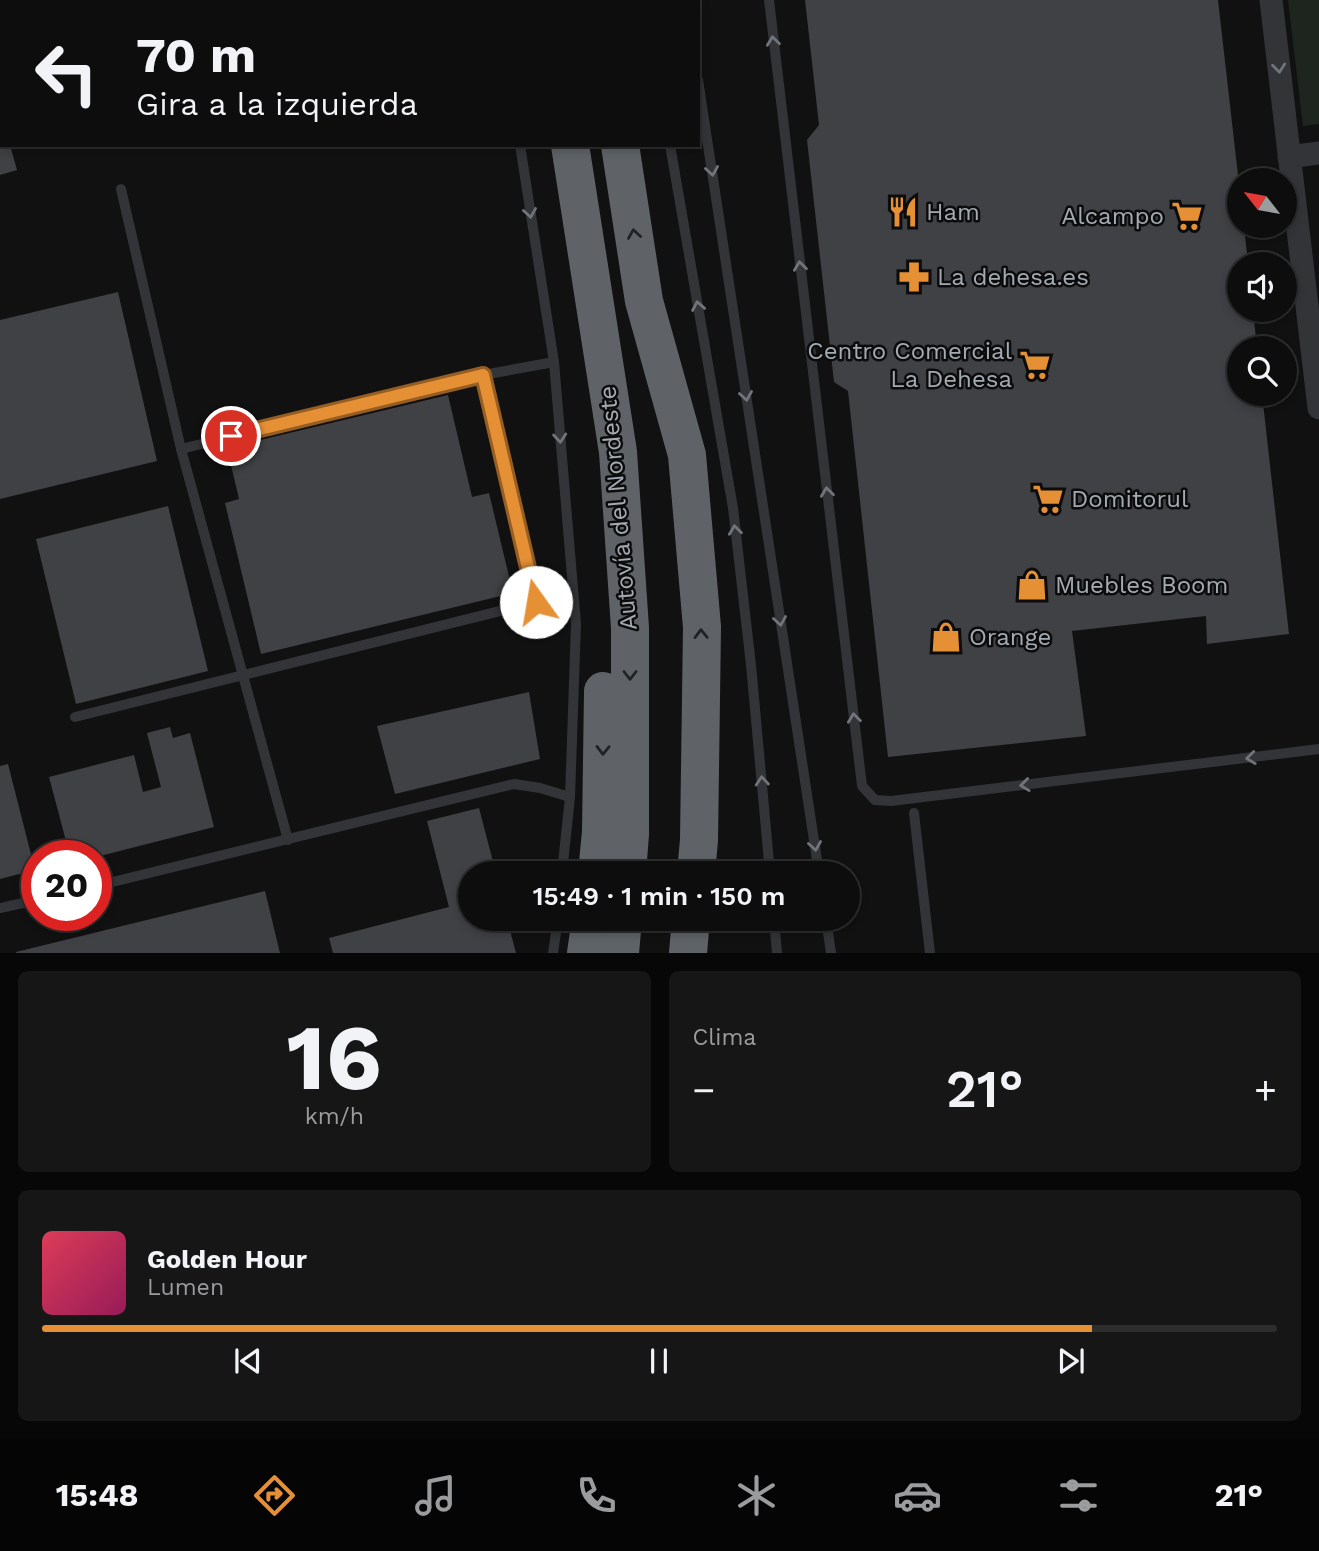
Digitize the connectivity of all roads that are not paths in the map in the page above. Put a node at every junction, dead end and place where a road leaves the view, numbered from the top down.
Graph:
1 (769, 0) edge
2 (774, 0) edge
3 (1271, 0) edge
4 (770, 15) junction
5 (700, 93) edge
6 (520, 147) edge
7 (568, 147) edge
8 (568, 147) edge
9 (620, 147) edge
10 (670, 147) edge
11 (1319, 153) edge
12 (1289, 157) junction
13 (121, 189) dead end
14 (644, 301) junction
15 (554, 362) junction
16 (483, 375) junction
17 (1319, 408) edge
18 (181, 449) junction
19 (243, 676) junction
20 (75, 717) dead end
21 (1319, 749) edge
22 (570, 797) junction
23 (914, 813) dead end
24 (288, 840) junction
25 (563, 861) edge
26 (598, 861) edge
27 (628, 861) edge
28 (673, 861) edge
29 (697, 861) edge
30 (769, 861) edge
31 (817, 861) edge
32 (112, 882) edge
33 (21, 903) edge
34 (0, 908) edge
35 (556, 931) edge
36 (589, 931) edge
37 (622, 931) edge
38 (667, 931) edge
39 (690, 931) edge
40 (775, 931) edge
41 (828, 931) edge
42 (553, 953) edge
43 (586, 953) edge
44 (620, 953) edge
45 (665, 953) edge
46 (688, 953) edge
47 (777, 953) edge
48 (831, 953) edge
49 (930, 953) edge

1 - 4 lane
2 - 4 lane
3 -> 12 street
21 -> 4 lane
5 -> 31 lane
6 -> 15 lane
7 -> 26 highway
8 -> 27 highway, Autovía del Nordeste
14 -> 9 highway
30 -> 10 lane
11 - 12 street
12 - 17 street
13 - 18 lane
14 - 28 highway, Autovía del Nordeste
29 -> 14 highway
15 - 16 lane
15 -> 22 lane
16 - 18 lane
16 - 19 lane
18 - 19 lane
19 - 20 lane
19 - 24 lane
22 - 24 lane
22 - 25 lane
23 - 49 lane
24 - 32 lane
33 - 34 lane
35 - 42 lane
36 - 43 highway
37 - 44 highway
38 - 45 highway
39 - 46 highway
40 - 47 lane
41 - 48 lane

